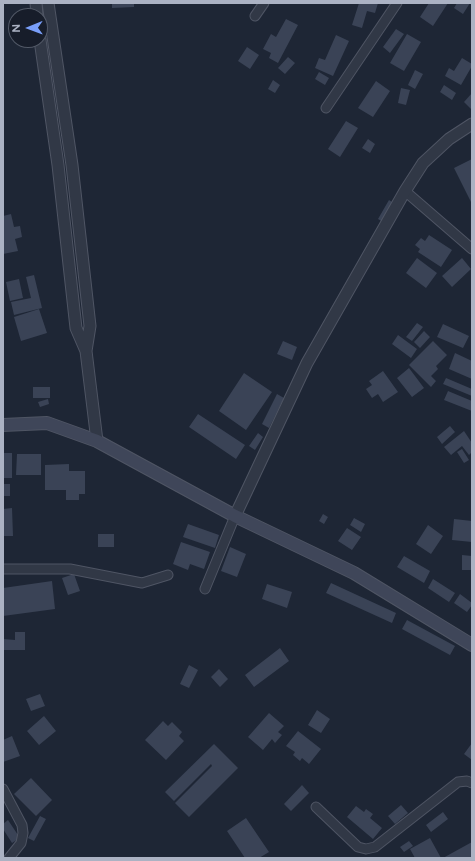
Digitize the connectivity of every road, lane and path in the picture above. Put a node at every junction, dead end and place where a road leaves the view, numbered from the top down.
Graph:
1 (48, 3) edge
2 (264, 3) edge
3 (397, 3) edge
4 (256, 16) dead end
5 (41, 48) edge
6 (326, 108) dead end
7 (472, 124) edge
8 (405, 191) junction
9 (472, 249) edge
10 (86, 351) junction
11 (3, 425) edge
12 (97, 441) junction
13 (235, 516) junction
14 (3, 569) edge
15 (168, 575) dead end
16 (205, 589) dead end
17 (472, 645) edge
18 (472, 783) edge
19 (3, 789) edge
20 (316, 807) dead end
21 (9, 858) edge

1 - 10 street
2 - 4 street
3 - 6 street
5 - 10 street
7 - 8 street
8 - 9 street
8 - 13 street
10 - 12 street
11 - 12 main road
12 - 13 main road
13 - 16 street
13 - 17 main road
14 - 15 street
18 - 20 street
19 - 21 street

